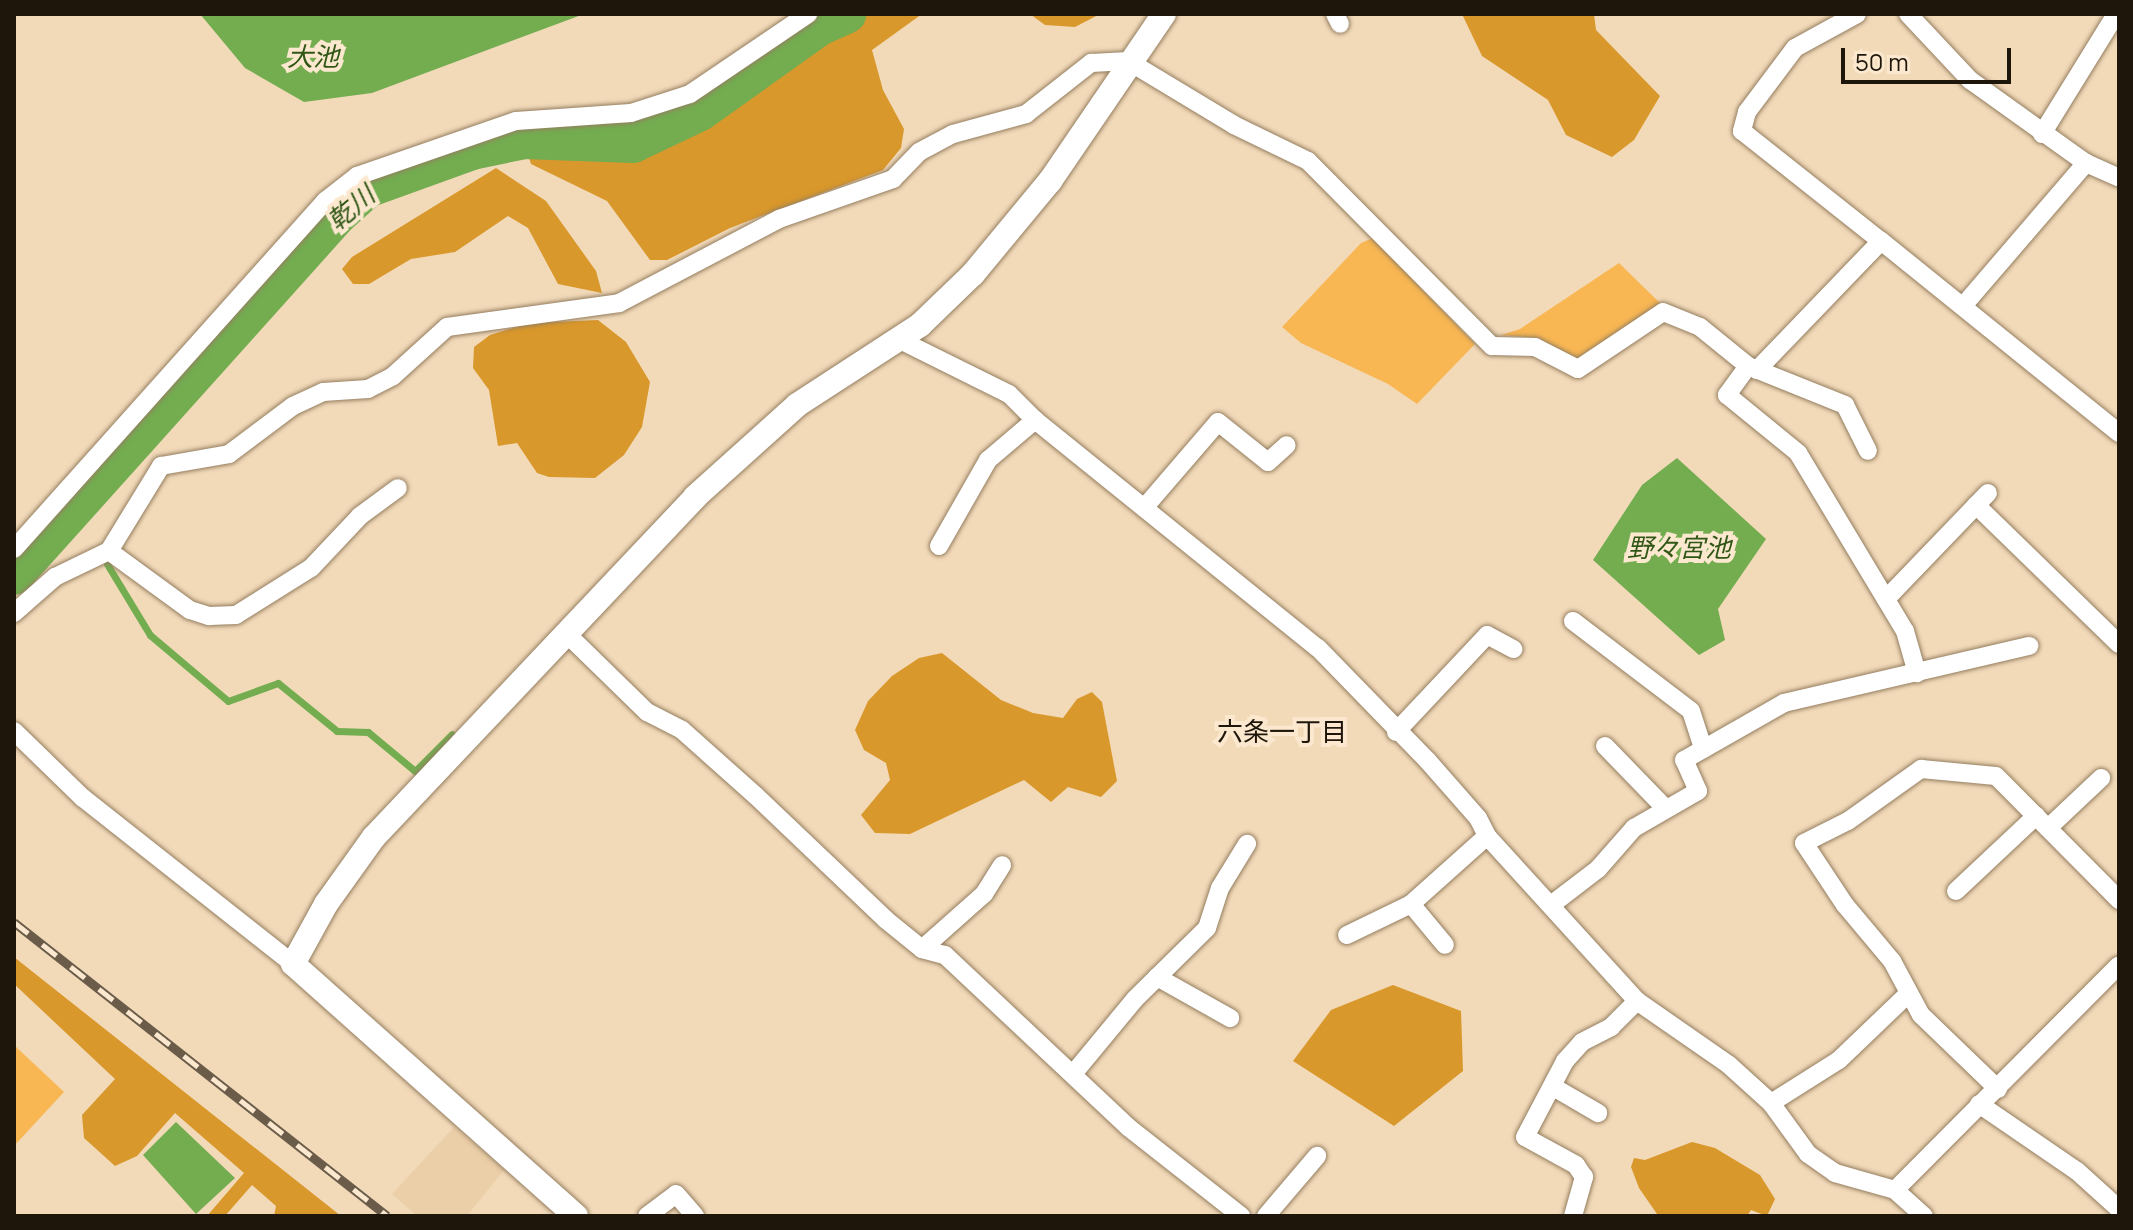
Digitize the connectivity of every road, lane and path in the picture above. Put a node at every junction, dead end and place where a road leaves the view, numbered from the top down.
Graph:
1 (808, 14) edge
2 (1164, 14) edge
3 (1857, 14) edge
4 (1908, 14) edge
5 (2116, 14) edge
6 (1128, 61) junction
7 (2042, 134) junction
8 (2086, 163) junction
9 (2119, 178) edge
10 (1881, 241) junction
11 (1963, 306) junction
12 (898, 339) junction
13 (1753, 368) junction
14 (1035, 420) junction
15 (2119, 433) edge
16 (1287, 445) dead end
17 (1868, 451) dead end
18 (398, 488) dead end
19 (1144, 508) junction
20 (939, 546) dead end
21 (14, 549) edge
22 (109, 551) junction
23 (1886, 599) junction
24 (14, 613) edge
25 (1573, 621) dead end
26 (569, 636) junction
27 (2119, 644) edge
28 (2029, 646) dead end
29 (1513, 649) dead end
30 (1917, 673) junction
31 (14, 731) edge
32 (1396, 732) junction
33 (1605, 746) dead end
34 (1703, 749) junction
35 (2101, 778) dead end
36 (1665, 808) junction
37 (2042, 822) junction
38 (1487, 836) junction
39 (1247, 844) dead end
40 (1002, 865) dead end
41 (1956, 891) dead end
42 (2119, 900) edge
43 (1411, 904) junction
44 (1551, 905) junction
45 (1347, 935) dead end
46 (1445, 945) dead end
47 (922, 949) junction
48 (293, 964) junction
49 (2119, 965) edge
50 (1157, 977) junction
51 (1908, 994) junction
52 (1637, 1001) junction
53 (1230, 1018) dead end
54 (1073, 1074) junction
55 (1555, 1088) junction
56 (1998, 1089) junction
57 (1771, 1103) junction
58 (1979, 1104) junction
59 (1598, 1113) dead end
60 (1317, 1156) dead end
61 (1895, 1190) junction
62 (2119, 1209) edge
63 (578, 1215) edge
64 (647, 1216) edge
65 (695, 1216) edge
66 (1241, 1216) edge
67 (1266, 1216) edge
68 (1573, 1216) edge
69 (1924, 1216) edge

1 - 21 street
2 - 6 street
3 - 10 street
4 - 7 street
5 - 7 street
6 - 12 street
6 - 13 street
6 - 22 street
7 - 8 street
8 - 9 street
8 - 11 street
10 - 11 street
10 - 13 street
11 - 15 street
12 - 14 street
12 - 26 street
13 - 17 street
13 - 23 street
14 - 19 street
14 - 20 street
16 - 19 street
18 - 22 street
19 - 32 street
22 - 24 street
23 - 27 street
23 - 30 street
25 - 34 street
26 - 47 street
26 - 48 street
28 - 30 street
29 - 32 street
30 - 34 street
31 - 48 street
32 - 38 street
33 - 36 street
34 - 36 street
35 - 37 street
36 - 44 street
37 - 41 street
37 - 42 street
37 - 51 street
38 - 43 street
38 - 44 street
39 - 50 street
40 - 47 street
43 - 45 street
43 - 46 street
44 - 52 street
47 - 54 street
48 - 63 street
49 - 56 street
50 - 53 street
50 - 54 street
51 - 56 street
51 - 57 street
52 - 55 street
52 - 57 street
54 - 66 street
55 - 59 street
55 - 68 street
56 - 58 street
57 - 61 street
58 - 61 street
58 - 62 street
60 - 67 street
61 - 69 street
64 - 65 street

